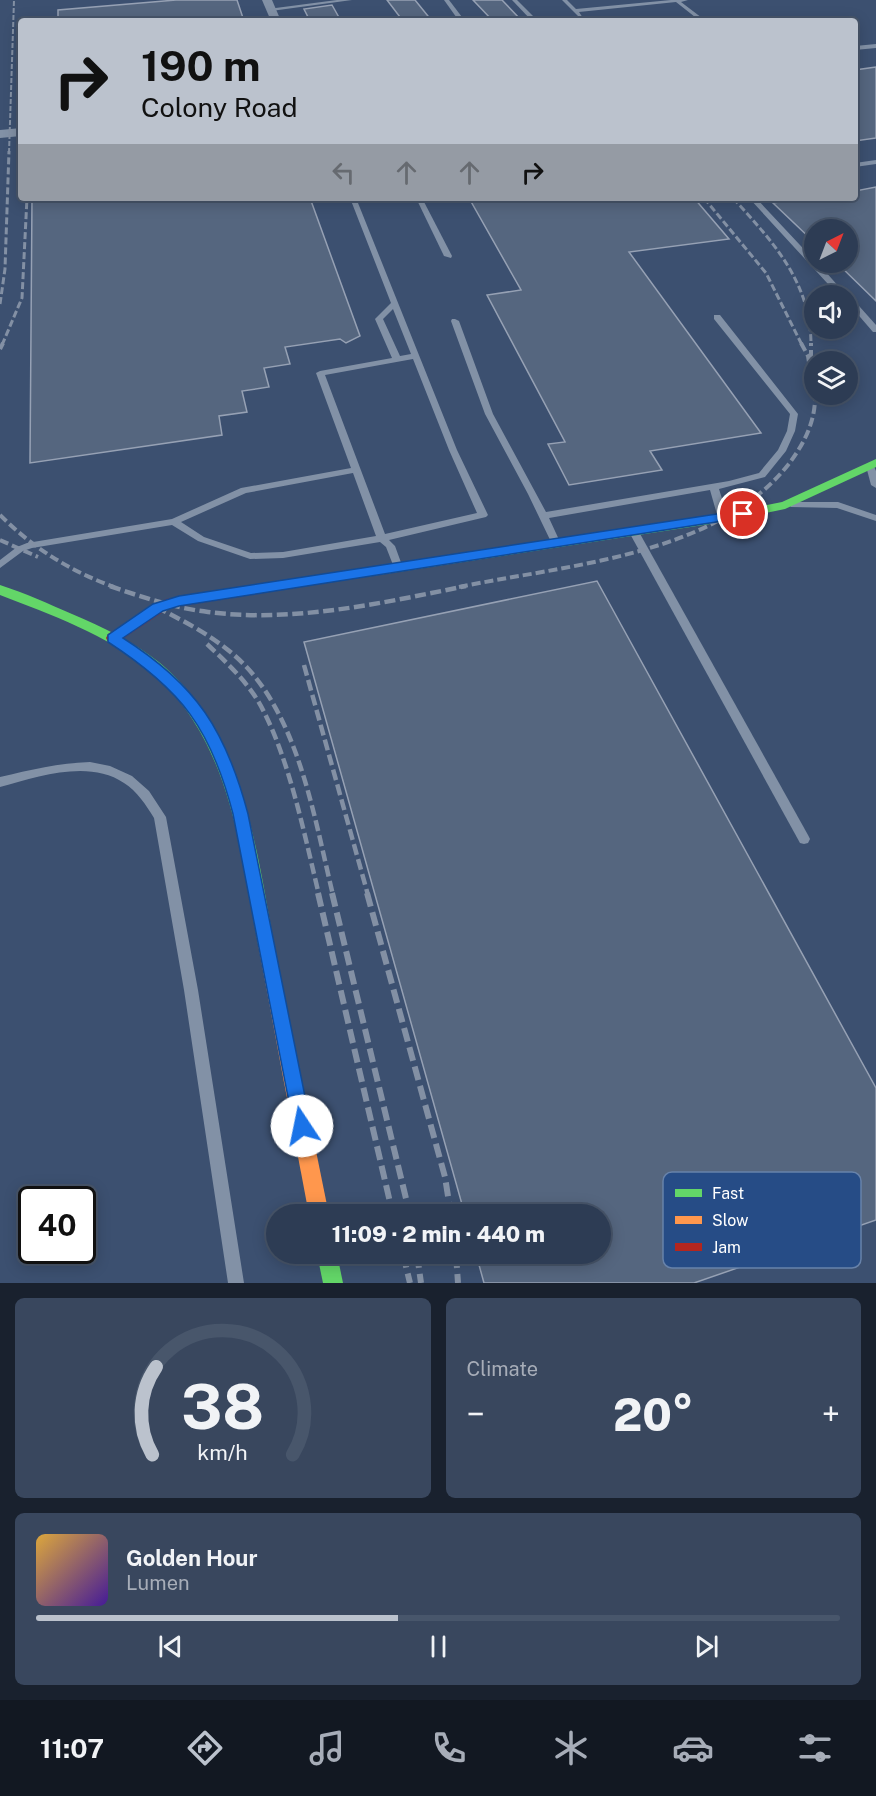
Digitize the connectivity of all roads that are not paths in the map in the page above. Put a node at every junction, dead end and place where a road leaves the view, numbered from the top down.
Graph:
1 (306, 0) edge
2 (350, 0) edge
3 (446, 0) edge
4 (514, 0) edge
5 (564, 0) edge
6 (686, 0) edge
7 (677, 1) edge
8 (269, 4) edge
9 (575, 11) junction
10 (275, 18) edge
11 (460, 18) edge
12 (532, 18) edge
13 (581, 18) edge
14 (698, 18) edge
15 (876, 46) edge
16 (858, 48) edge
17 (18, 132) edge
18 (0, 134) edge
19 (876, 162) edge
20 (858, 165) edge
21 (354, 201) edge
22 (420, 201) edge
23 (755, 201) edge
24 (448, 256) dead end
25 (834, 285) edge
26 (395, 303) junction
27 (858, 310) edge
28 (717, 317) dead end
29 (455, 321) dead end
30 (876, 330) edge
31 (416, 356) junction
32 (397, 359) junction
33 (873, 464) edge
34 (356, 471) junction
35 (876, 485) edge
36 (714, 487) junction
37 (785, 505) junction
38 (543, 516) junction
39 (723, 518) junction
40 (876, 518) edge
41 (174, 522) junction
42 (634, 532) junction
43 (382, 538) junction
44 (556, 544) junction
45 (0, 565) edge
46 (398, 568) junction
47 (0, 590) edge
48 (113, 638) junction
49 (0, 782) edge
50 (804, 839) dead end
51 (317, 1204) edge
52 (329, 1264) edge
53 (236, 1283) edge
54 (333, 1283) edge

1 - 8 lane
2 - 8 lane
3 - 11 lane
4 - 12 lane
5 - 9 lane
6 - 7 lane
7 - 9 lane
7 - 14 lane
8 - 10 street
9 - 13 lane
15 - 16 lane
17 - 18 street
19 - 20 lane
21 - 26 lane
22 - 24 lane
23 - 25 lane
26 - 31 lane
26 - 32 lane
27 - 30 lane
28 - 36 lane
29 - 38 lane
31 - 32 lane
31 - 43 lane
32 - 34 lane
33 - 35 lane
33 - 37 street
34 - 41 lane
34 - 43 lane
36 - 38 lane
36 - 39 lane
37 - 39 street
37 - 40 lane
38 - 44 lane
39 - 42 street
41 - 43 lane
41 - 45 lane
42 - 44 street
42 - 50 lane
43 - 46 lane
44 - 46 street
46 - 48 street
47 - 48 street
48 - 51 street
49 - 53 lane
52 - 54 street

